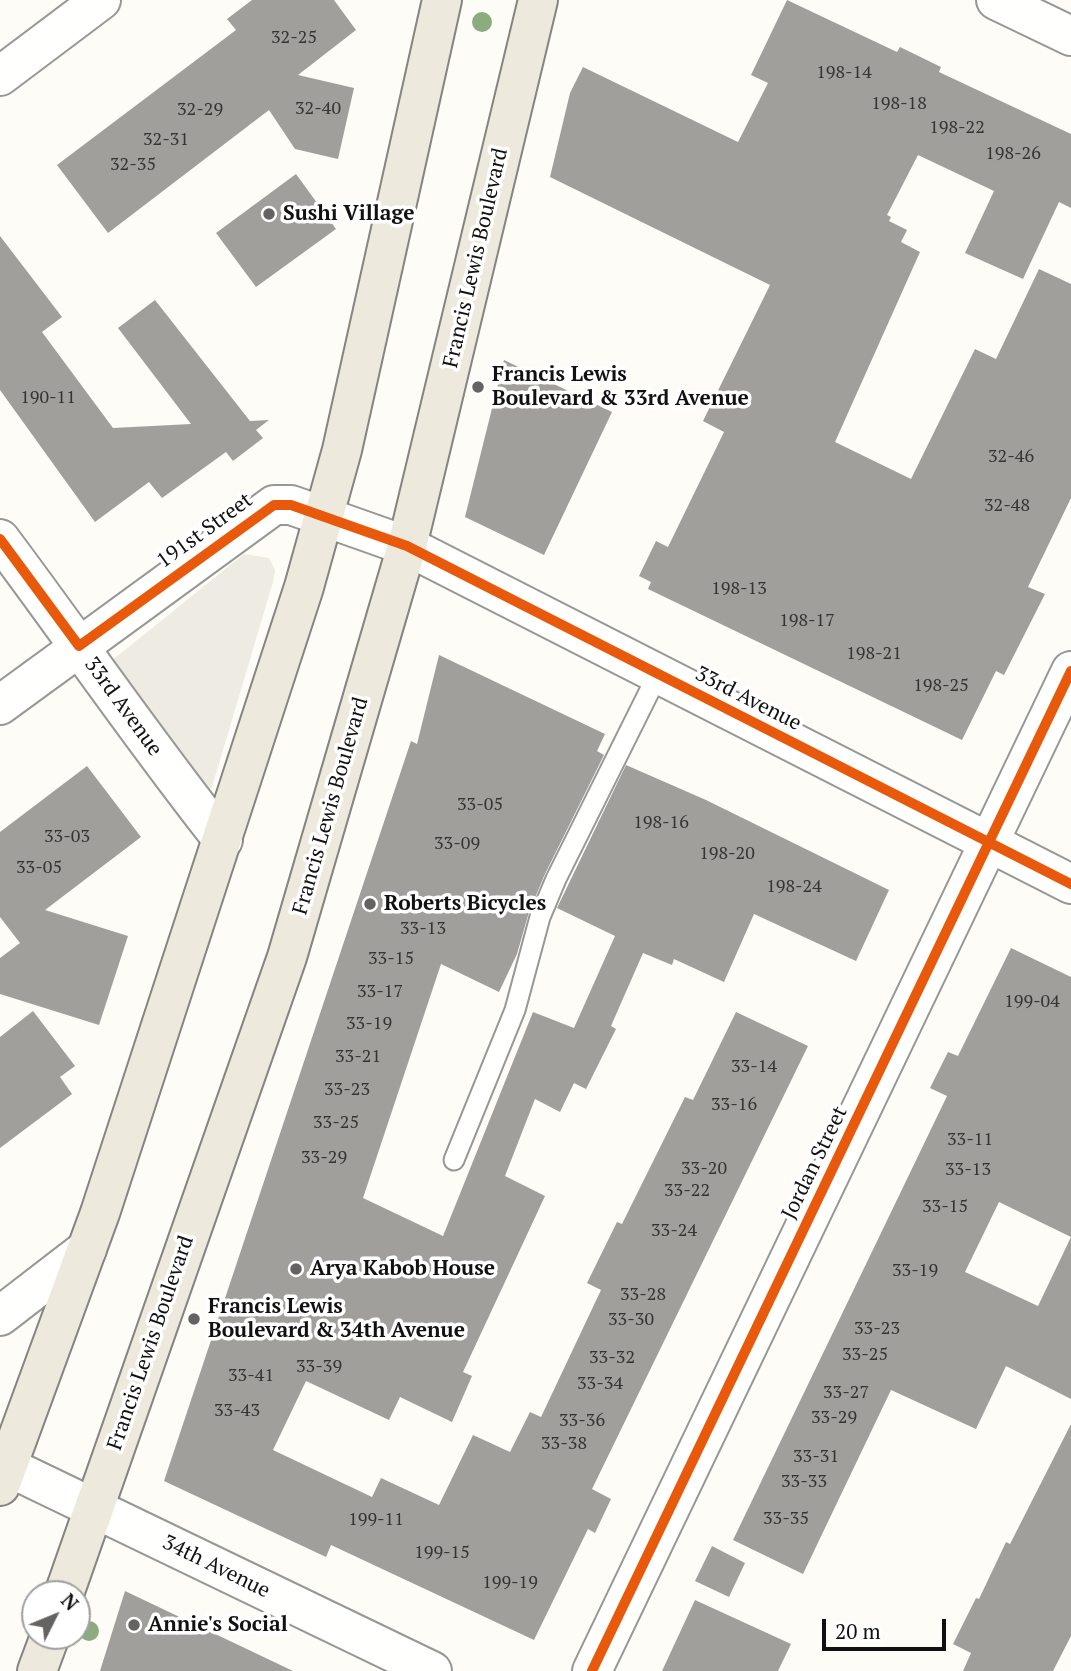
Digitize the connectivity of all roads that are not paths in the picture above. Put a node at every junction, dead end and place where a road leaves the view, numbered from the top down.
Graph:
1 (101, 0) edge
2 (442, 0) edge
3 (538, 0) edge
4 (996, 0) edge
5 (1071, 36) edge
6 (0, 75) edge
7 (324, 516) junction
8 (0, 539) edge
9 (407, 546) junction
10 (79, 646) junction
11 (1071, 671) edge
12 (658, 674) junction
13 (0, 705) edge
14 (223, 840) junction
15 (989, 844) junction
16 (1071, 884) edge
17 (453, 1160) dead end
18 (87, 1249) junction
19 (0, 1316) edge
20 (3, 1472) edge
21 (94, 1508) junction
22 (69, 1580) edge
23 (45, 1650) edge
24 (37, 1671) edge
25 (432, 1671) edge
26 (592, 1671) edge

1 - 6 street
2 - 7 main road
3 - 9 main road, Francis Lewis Boulevard
4 - 5 street
7 - 9 street, 191st Street
7 - 10 street, 191st Street
7 - 14 main road
8 - 10 street, 33rd Avenue
9 - 12 street, 33rd Avenue
9 - 21 main road, Francis Lewis Boulevard
10 - 13 street, 191st Street
10 - 14 street, 33rd Avenue
11 - 15 street, Jordan Street
12 - 15 street, 33rd Avenue
12 - 17 lane
14 - 18 main road
15 - 16 street, 33rd Avenue
15 - 26 street, Jordan Street
18 - 19 street
18 - 20 main road
20 - 21 street, 34th Avenue
21 - 22 main road, Francis Lewis Boulevard
21 - 25 street, 34th Avenue
23 - 24 main road

